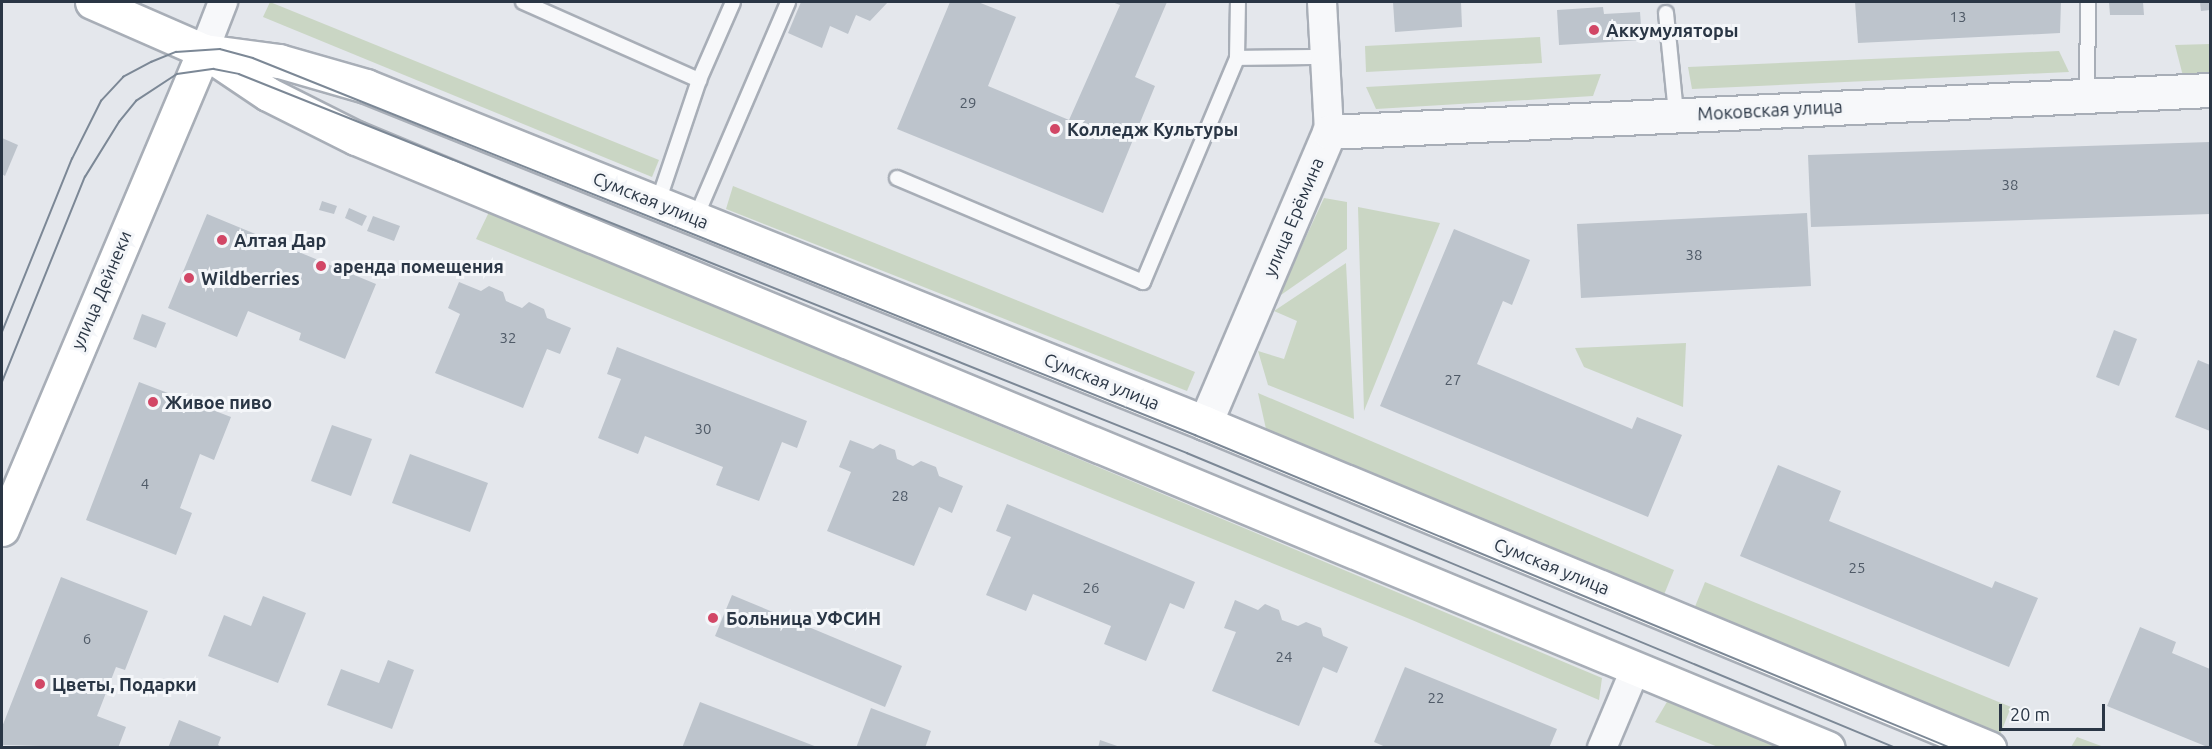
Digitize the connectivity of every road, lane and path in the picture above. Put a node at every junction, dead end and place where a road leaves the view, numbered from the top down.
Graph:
1 (92, 2) edge
2 (224, 2) edge
3 (523, 2) edge
4 (733, 2) edge
5 (788, 2) edge
6 (1238, 2) edge
7 (1322, 2) edge
8 (2088, 2) edge
9 (1666, 13) dead end
10 (204, 51) junction
11 (1325, 57) junction
12 (1237, 58) junction
13 (699, 80) junction
14 (2211, 90) edge
15 (2087, 95) junction
16 (1676, 114) junction
17 (1329, 132) junction
18 (897, 178) dead end
19 (658, 202) junction
20 (696, 217) junction
21 (1205, 423) junction
22 (2, 529) edge
23 (1635, 670) junction
24 (1602, 747) edge
25 (1828, 747) edge
26 (1989, 747) edge

1 - 10 main road, Сумская улица
2 - 10 street
3 - 13 lane
4 - 13 lane
5 - 20 lane
6 - 12 lane
7 - 11 street, улица Ерёмина
8 - 15 lane
9 - 16 lane
10 - 19 main road, Сумская улица
10 - 22 main road, улица Дейнеки
10 - 23 main road, Сумская улица
11 - 12 lane
11 - 17 street, улица Ерёмина
12 - 18 lane
13 - 19 lane
14 - 15 street, Моковская улица
15 - 16 street, Моковская улица
16 - 17 street, Моковская улица
17 - 21 street, улица Ерёмина
19 - 20 main road, Сумская улица
20 - 21 main road, Сумская улица
21 - 26 main road, Сумская улица
23 - 24 street
23 - 25 main road, Сумская улица

